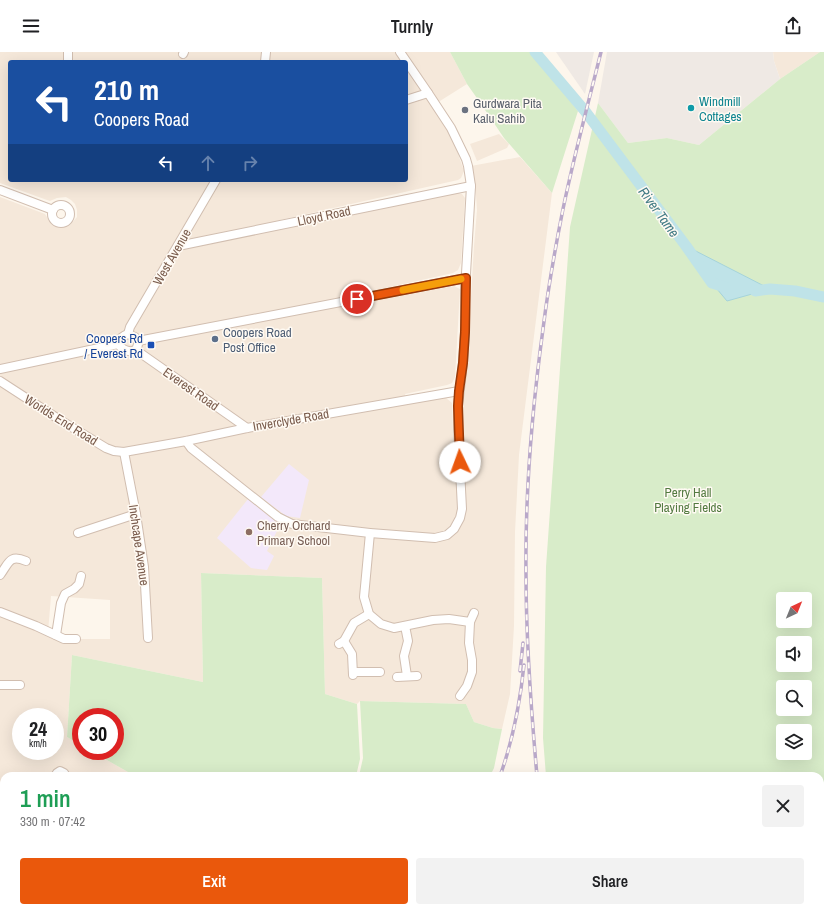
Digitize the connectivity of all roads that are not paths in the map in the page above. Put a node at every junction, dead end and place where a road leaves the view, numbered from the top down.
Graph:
1 (408, 64) edge
2 (428, 94) junction
3 (408, 99) edge
4 (215, 182) edge
5 (471, 186) junction
6 (0, 190) edge
7 (53, 210) dead end
8 (178, 246) junction
9 (466, 278) junction
10 (128, 334) junction
11 (138, 341) junction
12 (118, 344) junction
13 (136, 350) junction
14 (3, 368) edge
15 (1, 381) edge
16 (459, 391) junction
17 (247, 428) junction
18 (186, 441) junction
19 (124, 452) junction
20 (136, 514) junction
21 (78, 532) dead end
22 (370, 533) junction
23 (26, 561) dead end
24 (0, 575) edge
25 (81, 576) dead end
26 (0, 612) edge
27 (474, 613) dead end
28 (370, 614) junction
29 (470, 622) junction
30 (405, 626) junction
31 (56, 635) junction
32 (148, 638) dead end
33 (76, 639) dead end
34 (380, 672) dead end
35 (407, 676) junction
36 (417, 676) dead end
37 (397, 677) dead end
38 (0, 685) edge
39 (20, 685) dead end
40 (467, 686) junction
41 (476, 691) dead end
42 (460, 696) dead end

1 - 2 street
2 - 3 street
2 - 5 street
4 - 8 street, West Avenue
5 - 8 street, Lloyd Road
5 - 9 street
6 - 7 street
8 - 10 street, West Avenue
9 - 11 street
9 - 16 street
10 - 11 street
10 - 12 street
11 - 13 street
12 - 13 street
12 - 14 street
13 - 17 street, Everest Road
14 - 15 street, Worlds End Road
15 - 19 street, Worlds End Road
16 - 17 street, Inverclyde Road
16 - 22 street
17 - 18 street, Inverclyde Road
18 - 19 street, Inverclyde Road
18 - 22 street
19 - 20 street, Inchcape Avenue
20 - 21 street
20 - 32 street, Inchcape Avenue
22 - 28 street
23 - 24 street
25 - 31 street
26 - 31 street
27 - 29 street
28 - 30 street
28 - 34 street
29 - 30 street
29 - 40 street
30 - 35 street
31 - 33 street
35 - 36 street
35 - 37 street
38 - 39 street
40 - 41 street
40 - 42 street

